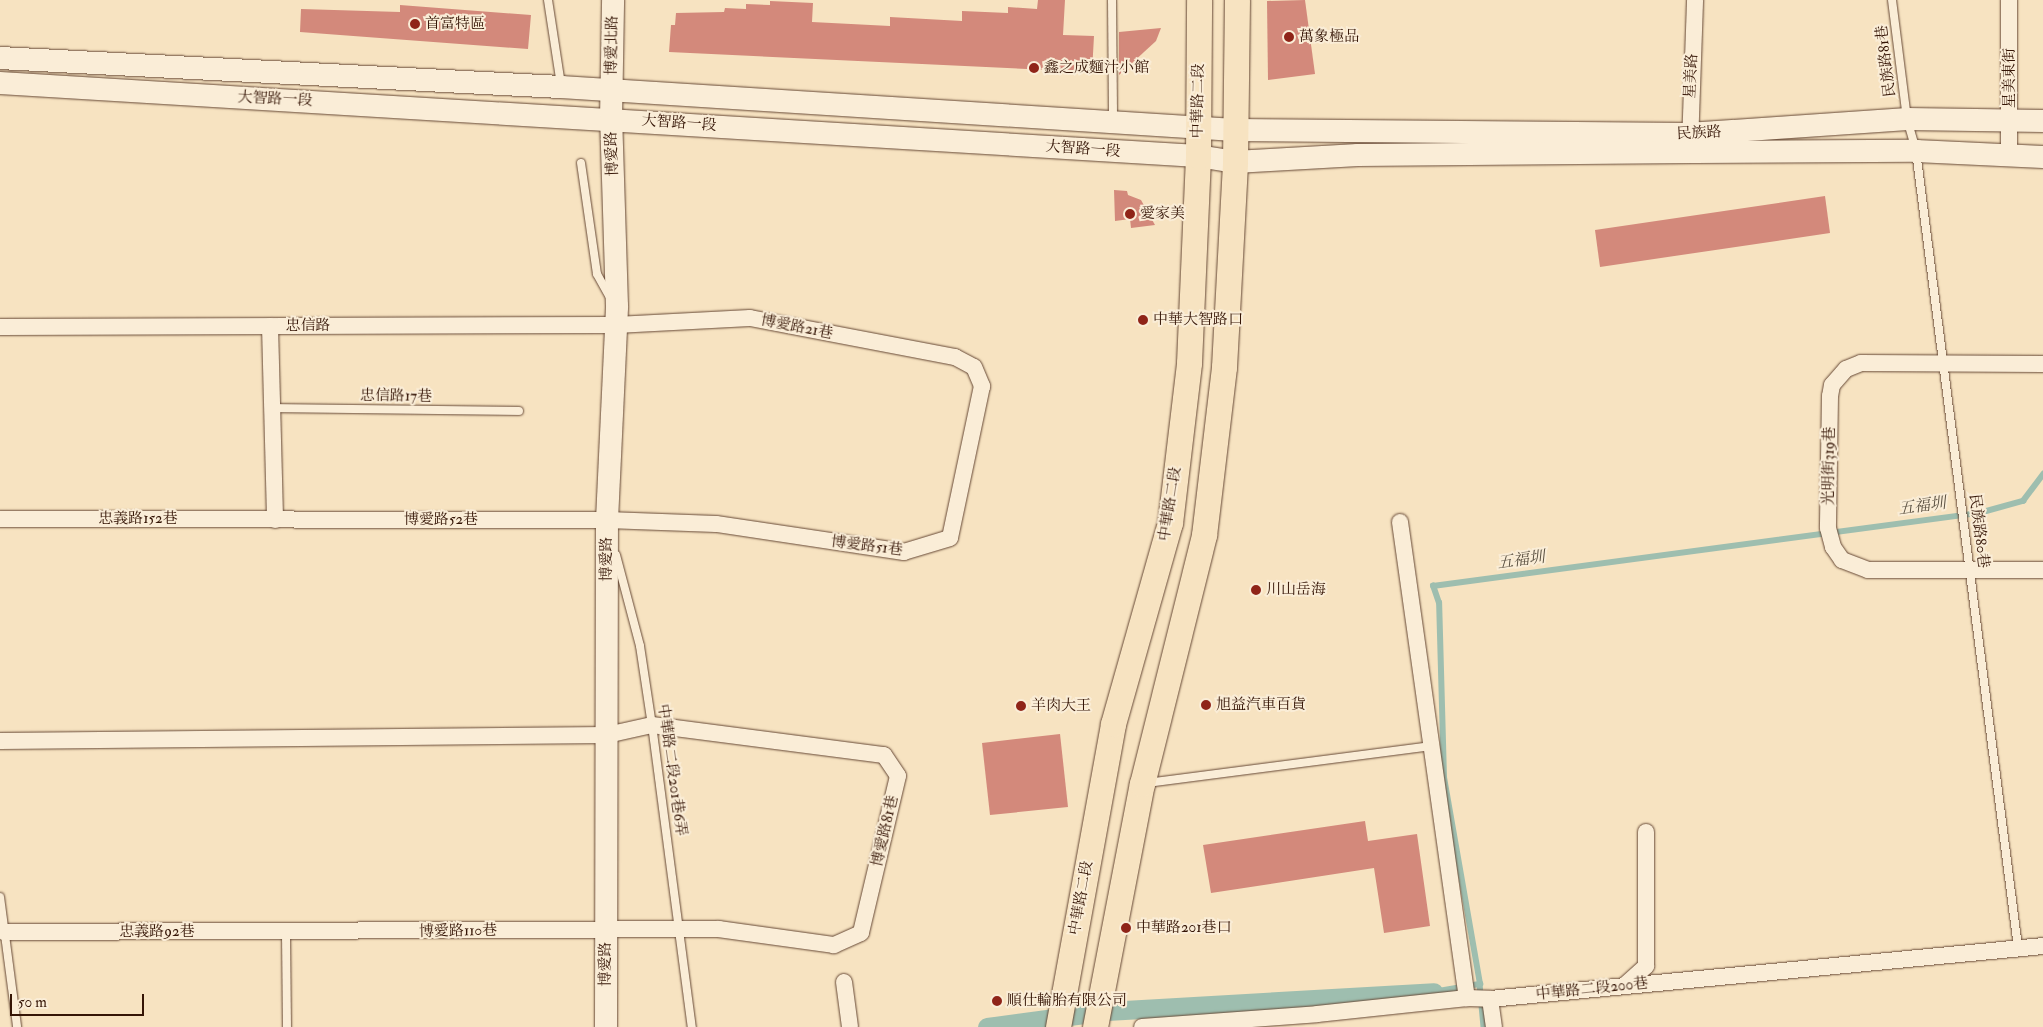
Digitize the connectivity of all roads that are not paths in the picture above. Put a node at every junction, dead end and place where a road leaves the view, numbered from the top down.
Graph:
1 (548, 0) edge
2 (613, 0) edge
3 (1112, 0) edge
4 (1200, 0) edge
5 (1236, 0) edge
6 (1695, 0) edge
7 (1892, 0) edge
8 (2009, 0) edge
9 (0, 58) edge
10 (0, 83) edge
11 (561, 87) junction
12 (611, 91) junction
13 (611, 119) junction
14 (1907, 119) junction
15 (1114, 121) junction
16 (2010, 121) junction
17 (2043, 121) edge
18 (1198, 127) junction
19 (1235, 130) junction
20 (1354, 132) joint
21 (1690, 143) junction
22 (1916, 151) junction
23 (1358, 155) joint
24 (1198, 156) junction
25 (2009, 156) junction
26 (2043, 157) edge
27 (1235, 162) junction
28 (581, 163) dead end
29 (617, 316) junction
30 (270, 326) junction
31 (0, 327) edge
32 (1943, 363) junction
33 (2043, 364) edge
34 (974, 366) joint
35 (272, 408) junction
36 (519, 411) dead end
37 (0, 519) edge
38 (275, 520) junction
39 (607, 520) junction
40 (1400, 522) dead end
41 (1970, 570) junction
42 (2043, 570) edge
43 (652, 725) junction
44 (607, 734) junction
45 (0, 741) edge
46 (1430, 746) junction
47 (1142, 784) junction
48 (1646, 832) dead end
49 (0, 897) edge
50 (680, 929) junction
51 (606, 930) junction
52 (4, 932) junction
53 (286, 933) junction
54 (309, 933) joint
55 (2043, 946) edge
56 (2018, 947) junction
57 (844, 982) dead end
58 (1624, 986) junction
59 (1467, 998) junction
60 (1490, 999) junction
61 (1316, 1021) edge
62 (17, 1027) edge
63 (287, 1027) edge
64 (606, 1027) edge
65 (692, 1027) edge
66 (850, 1027) edge
67 (1058, 1027) edge
68 (1096, 1027) edge
69 (1142, 1027) edge
70 (1494, 1027) edge

1 - 11 lane
2 - 12 street, 博愛北路
3 - 15 lane
4 - 18 main road, 中華路二段
5 - 19 main road
6 - 21 street, 星美路
7 - 14 lane, 民族路81巷
8 - 16 street, 星美東街
9 - 11 street, 大智路一段
10 - 13 street, 大智路一段
11 - 12 street, 大智路一段
12 - 13 street, 博愛路
12 - 15 street, 大智路一段
13 - 24 street, 大智路一段
13 - 29 street, 博愛路
14 - 16 street, 民族路
14 - 21 street, 民族路
14 - 22 lane, 民族路80巷
15 - 18 street, 大智路一段
16 - 17 street, 民族路
16 - 25 street, 星美東街
18 - 19 street, 大智路一段
18 - 24 main road, 中華路二段
19 - 20 street, 大智路一段
19 - 27 main road
20 - 21 street, 民族路
21 - 22 street, 民族路
21 - 23 street, 民族路
22 - 25 street, 民族路
22 - 32 lane, 民族路80巷
23 - 27 street, 大智路一段
24 - 27 street, 大智路一段
24 - 67 main road, 中華路二段
25 - 26 street, 民族路
27 - 47 main road
28 - 29 lane
29 - 30 street, 忠信路
29 - 34 street, 博愛路21巷
29 - 39 street, 博愛路
30 - 31 street, 忠信路
30 - 35 street
32 - 33 street, 光明街319巷
32 - 41 lane, 民族路80巷
32 - 41 street, 光明街319巷
34 - 39 street, 博愛路51巷
35 - 36 lane, 忠信路17巷
35 - 38 street
37 - 38 street, 忠義路152巷
38 - 39 street, 博愛路52巷
39 - 43 lane, 中華路二段201巷6弄
39 - 44 street, 博愛路
40 - 46 street
41 - 42 street, 光明街319巷
41 - 56 lane, 民族路80巷
43 - 44 street, 博愛路81巷
43 - 50 lane, 中華路二段201巷6弄
43 - 50 street, 博愛路81巷
44 - 45 street, 博愛路81巷
44 - 51 street, 博愛路
46 - 47 lane
46 - 59 street
47 - 68 main road
48 - 58 street
49 - 52 lane
50 - 51 street, 博愛路81巷
50 - 65 lane, 中華路二段201巷6弄
51 - 54 street, 博愛路110巷
51 - 64 street, 博愛路
52 - 53 street, 忠義路92巷
52 - 62 lane
53 - 54 street, 忠義路92巷
53 - 63 lane
55 - 56 street, 中華路二段200巷
56 - 58 street, 中華路二段200巷
57 - 66 street
58 - 60 street, 中華路二段200巷
59 - 60 street, 中華路二段200巷
59 - 61 street, 中華路二段200巷
60 - 70 street
61 - 69 street, 中華路二段200巷

